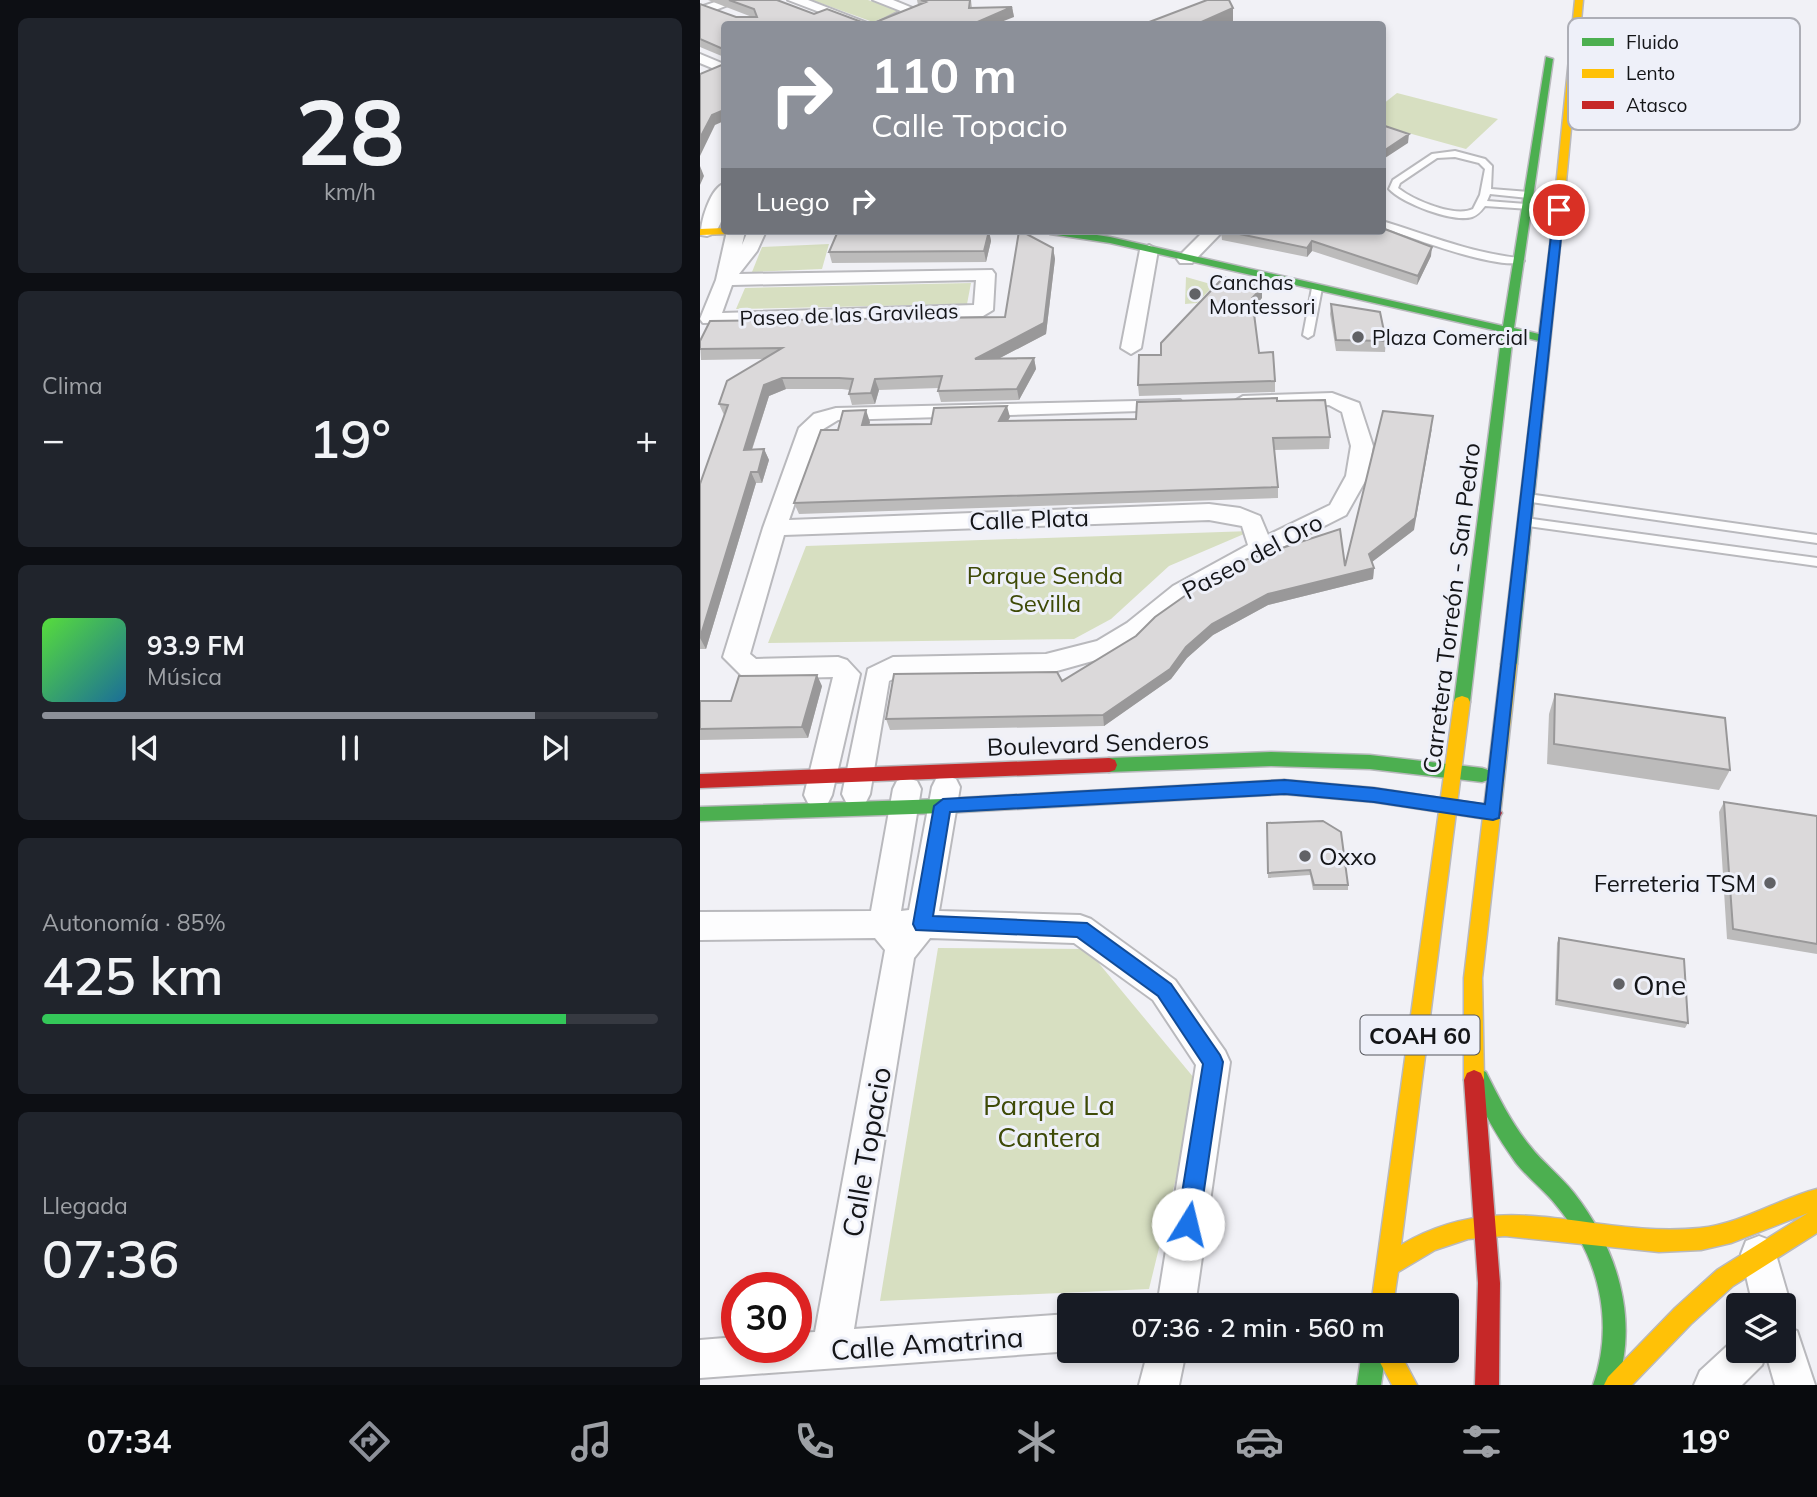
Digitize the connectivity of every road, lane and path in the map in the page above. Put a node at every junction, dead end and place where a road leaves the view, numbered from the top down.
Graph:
1 (734, 0) edge
2 (795, 0) edge
3 (880, 0) edge
4 (1579, 0) edge
5 (705, 13) edge
6 (731, 16) edge
7 (1576, 18) edge
8 (854, 21) edge
9 (888, 21) edge
10 (1552, 39) dead end
11 (721, 49) edge
12 (700, 58) edge
13 (1568, 63) edge
14 (721, 68) edge
15 (721, 71) edge
16 (700, 80) edge
17 (721, 188) edge
18 (1487, 191) junction
19 (721, 196) edge
20 (1528, 201) junction
21 (1481, 203) junction
22 (708, 222) edge
23 (1386, 225) edge
24 (735, 235) edge
25 (755, 235) edge
26 (1071, 235) edge
27 (1157, 235) edge
28 (1209, 235) edge
29 (1200, 245) junction
30 (1149, 250) junction
31 (1186, 258) junction
32 (1519, 261) junction
33 (725, 280) junction
34 (1317, 288) junction
35 (1437, 297) dead end
36 (1524, 314) junction
37 (1508, 331) junction
38 (1308, 335) dead end
39 (1546, 339) junction
40 (1131, 348) dead end
41 (1222, 402) edge
42 (1194, 403) edge
43 (1528, 498) junction
44 (1525, 522) junction
45 (775, 528) junction
46 (1817, 539) edge
47 (1261, 548) junction
48 (1817, 562) edge
49 (1454, 770) junction
50 (948, 772) junction
51 (910, 774) junction
52 (860, 775) junction
53 (823, 776) junction
54 (1497, 777) junction
55 (700, 782) edge
56 (943, 806) junction
57 (1449, 806) junction
58 (904, 807) junction
59 (853, 808) junction
60 (814, 810) junction
61 (1493, 813) junction
62 (700, 814) edge
63 (922, 924) junction
64 (700, 926) edge
65 (891, 939) junction
66 (1471, 1060) junction
67 (1817, 1200) edge
68 (1817, 1220) edge
69 (1484, 1227) junction
70 (1589, 1235) junction
71 (1759, 1254) junction
72 (1390, 1264) junction
73 (1178, 1293) edge
74 (1384, 1293) edge
75 (1769, 1293) edge
76 (1057, 1334) edge
77 (831, 1350) junction
78 (700, 1359) edge
79 (1165, 1363) edge
80 (1372, 1363) edge
81 (1393, 1363) edge
82 (1736, 1363) edge
83 (1788, 1363) edge
84 (1160, 1385) edge
85 (1368, 1385) edge
86 (1405, 1385) edge
87 (1487, 1385) edge
88 (1605, 1385) edge
89 (1616, 1385) edge
90 (1714, 1385) edge
91 (1795, 1385) edge

1 - 5 street
2 - 8 street
3 - 9 street
4 - 7 main road, COAH 60
5 - 6 street
10 - 20 main road, COAH 60
11 - 12 street
12 - 14 street
13 - 36 main road, COAH 60
15 - 16 street
17 - 22 street
18 - 20 lane
18 - 21 lane
18 - 21 lane
19 - 22 street
20 - 21 lane
20 - 32 main road, COAH 60
23 - 32 lane
24 - 33 street, Paseo de las Gravileas
25 - 33 street, Paseo de las Gravileas
26 - 30 main road
27 - 29 main road
28 - 29 street
29 - 31 street
29 - 35 main road
30 - 31 main road
30 - 40 street
31 - 34 main road
32 - 36 main road, COAH 60
33 - 33 street, Paseo de las Gravileas
34 - 37 main road
34 - 38 lane
36 - 37 main road, COAH 60
36 - 39 main road, COAH 60
37 - 39 main road
37 - 49 main road, Carretera Torreón - San Pedro / COAH 60
39 - 43 main road, COAH 60
41 - 47 street, Paseo del Oro
42 - 45 street
43 - 44 main road, COAH 60
43 - 46 lane
44 - 48 lane
44 - 54 main road, COAH 60
45 - 47 street, Calle Plata
45 - 53 street
47 - 52 street, Paseo del Oro
49 - 50 main road, Boulevard Senderos
49 - 54 main road, Boulevard Senderos
49 - 57 main road, Carretera Torreón - San Pedro / COAH 60
50 - 51 main road, Boulevard Senderos
50 - 56 street
51 - 52 main road, Boulevard Senderos
51 - 58 street, Calle Topacio
52 - 53 main road, Boulevard Senderos
52 - 59 street, Paseo del Oro
53 - 55 main road, Boulevard Senderos
53 - 60 street
54 - 61 main road, COAH 60
56 - 57 main road, Boulevard Senderos
56 - 58 main road, Boulevard Senderos
56 - 63 street
57 - 61 main road, Boulevard Senderos
57 - 72 main road, Carretera Torreón - San Pedro / COAH 60
58 - 59 main road, Boulevard Senderos
58 - 65 street, Calle Topacio
59 - 60 main road, Boulevard Senderos
60 - 62 main road, Boulevard Senderos
61 - 66 main road, COAH 60
63 - 65 street
63 - 73 street
64 - 65 street
65 - 77 street, Calle Topacio
66 - 69 main road, COAH 60
66 - 70 main road
67 - 70 main road
68 - 71 main road
69 - 70 main road
69 - 72 main road
69 - 87 main road, COAH 60
70 - 88 main road
71 - 75 street
71 - 89 main road
72 - 74 main road, Carretera Torreón - San Pedro / COAH 60
76 - 77 street, Calle Amatrina
77 - 78 street, Calle Amatrina
79 - 84 street
80 - 85 main road
81 - 86 main road
82 - 90 street
83 - 91 street

